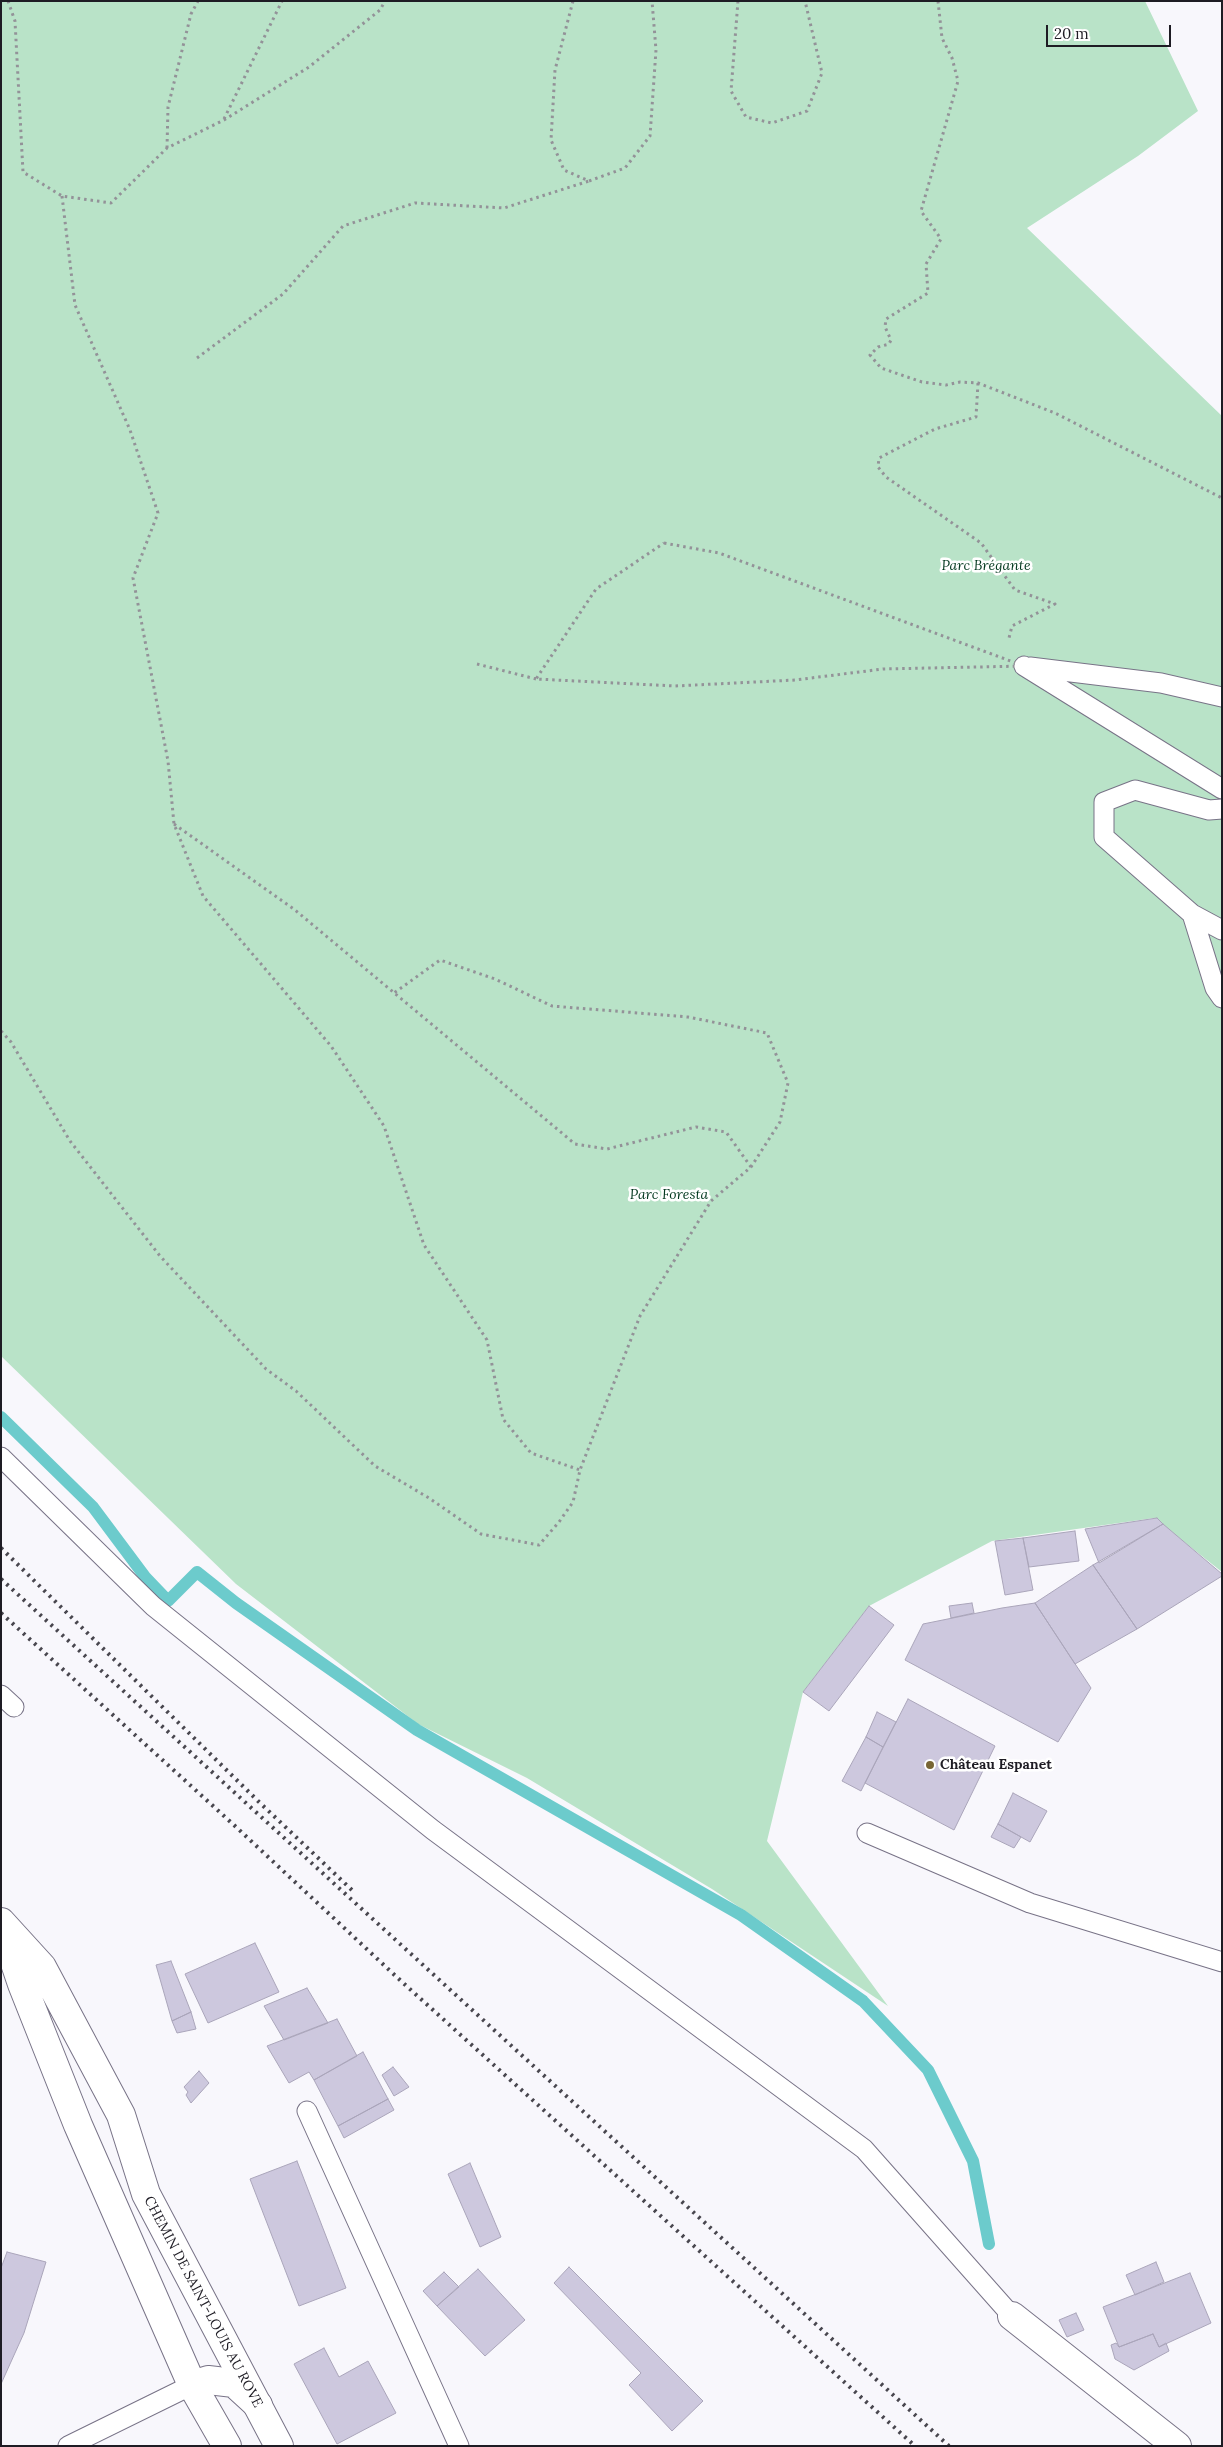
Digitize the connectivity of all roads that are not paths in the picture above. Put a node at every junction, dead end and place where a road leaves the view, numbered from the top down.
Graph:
1 (1222, 696) edge
2 (1222, 789) edge
3 (1222, 809) edge
4 (1192, 914) junction
5 (1222, 930) edge
6 (1222, 998) edge
7 (1, 1457) edge
8 (867, 1832) dead end
9 (1, 1922) edge
10 (1222, 1962) edge
11 (307, 2111) dead end
12 (1012, 2316) joint
13 (192, 2385) junction
14 (258, 2405) junction
15 (68, 2446) edge
16 (227, 2446) edge
17 (279, 2446) edge
18 (459, 2446) edge
19 (1177, 2446) edge

1 - 2 lane
3 - 4 lane
4 - 5 lane
4 - 6 lane
7 - 12 lane
8 - 10 lane
9 - 13 main road, CHEMIN DE SAINT-LOUIS AU ROVE
9 - 14 main road, CHEMIN DE SAINT-LOUIS AU ROVE
11 - 18 lane
12 - 19 main road
13 - 14 main road
13 - 15 lane
13 - 16 main road, CHEMIN DE SAINT-LOUIS AU ROVE
14 - 17 main road, CHEMIN DE SAINT-LOUIS AU ROVE

